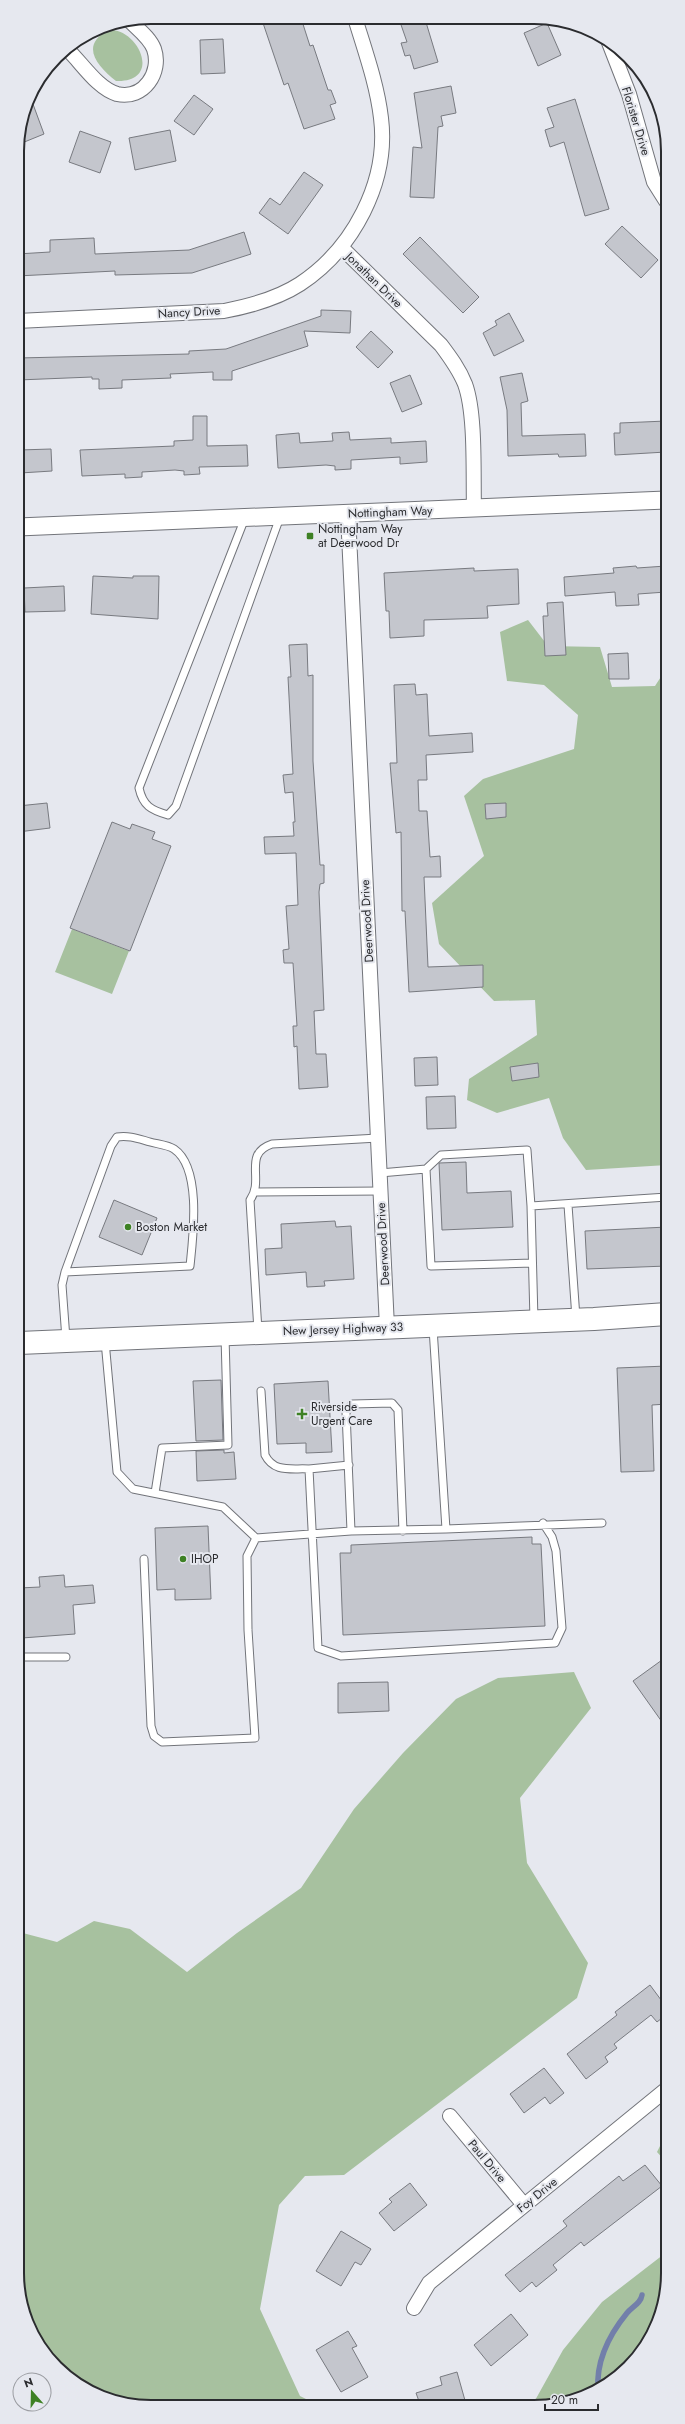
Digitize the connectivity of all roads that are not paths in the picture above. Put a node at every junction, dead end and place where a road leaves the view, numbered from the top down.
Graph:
1 (357, 24) edge
2 (134, 25) edge
3 (612, 51) edge
4 (71, 53) edge
5 (661, 193) edge
6 (341, 247) junction
7 (24, 321) edge
8 (661, 500) edge
9 (474, 508) junction
10 (348, 514) junction
11 (280, 516) junction
12 (245, 518) junction
13 (24, 527) edge
14 (378, 1138) junction
15 (426, 1169) junction
16 (380, 1173) junction
17 (381, 1191) junction
18 (256, 1192) junction
19 (661, 1197) edge
20 (568, 1205) junction
21 (531, 1206) junction
22 (532, 1263) junction
23 (65, 1272) junction
24 (661, 1314) edge
25 (576, 1320) junction
26 (534, 1322) junction
27 (433, 1326) junction
28 (387, 1328) junction
29 (258, 1333) junction
30 (225, 1334) junction
31 (105, 1340) junction
32 (66, 1341) junction
33 (24, 1343) edge
34 (262, 1390) dead end
35 (349, 1465) junction
36 (309, 1469) junction
37 (155, 1494) junction
38 (543, 1523) junction
39 (602, 1523) dead end
40 (446, 1528) junction
41 (351, 1531) junction
42 (403, 1531) junction
43 (312, 1533) junction
44 (256, 1538) junction
45 (144, 1559) dead end
46 (24, 1657) edge
47 (66, 1657) dead end
48 (661, 2094) edge
49 (450, 2116) dead end
50 (524, 2205) junction
51 (414, 2308) dead end

1 - 6 street, Jonathan Drive
2 - 4 street
3 - 5 street, Florister Drive
6 - 7 street, Nancy Drive
6 - 9 street, Jonathan Drive
8 - 9 street, Nottingham Way
9 - 10 street, Nottingham Way
10 - 11 street, Nottingham Way
10 - 14 street, Deerwood Drive
11 - 12 street, Nottingham Way
11 - 12 lane
12 - 13 street, Nottingham Way
14 - 16 street, Deerwood Drive
14 - 18 lane
15 - 16 lane
15 - 21 lane
15 - 22 lane
16 - 17 street, Deerwood Drive
17 - 18 lane
17 - 28 street, Deerwood Drive
18 - 29 lane
19 - 20 lane
20 - 21 lane
20 - 25 lane
21 - 22 lane
22 - 26 lane
23 - 23 lane
23 - 32 lane
24 - 25 main road, New Jersey Highway 33
25 - 26 main road, New Jersey Highway 33
26 - 27 main road, New Jersey Highway 33
27 - 28 main road, New Jersey Highway 33
27 - 40 lane
28 - 29 main road, New Jersey Highway 33
29 - 30 main road, New Jersey Highway 33
30 - 31 main road, New Jersey Highway 33
30 - 37 lane
31 - 32 main road, New Jersey Highway 33
31 - 37 lane
32 - 33 main road, New Jersey Highway 33
34 - 36 lane
35 - 36 lane
35 - 41 lane
35 - 42 lane
36 - 43 lane
37 - 44 lane
38 - 39 lane
38 - 40 lane
38 - 43 lane
40 - 42 lane
41 - 42 lane
41 - 43 lane
43 - 44 lane
44 - 45 lane
46 - 47 lane
48 - 50 street, Foy Drive
49 - 50 street, Paul Drive
50 - 51 street, Foy Drive

